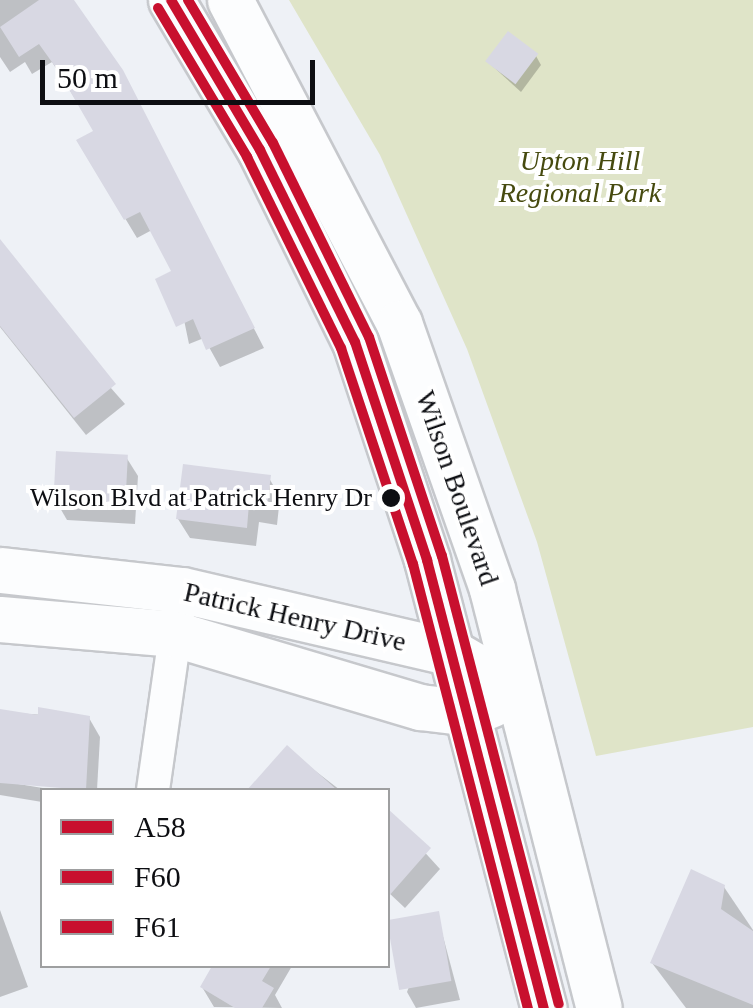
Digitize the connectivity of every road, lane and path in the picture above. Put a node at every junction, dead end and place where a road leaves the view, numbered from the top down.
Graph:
1 (171, 0) edge
2 (230, 0) edge
3 (0, 570) edge
4 (182, 590) junction
5 (0, 618) edge
6 (175, 634) junction
7 (453, 653) junction
8 (522, 692) junction
9 (470, 713) junction
10 (153, 788) edge
11 (544, 1008) edge
12 (598, 1008) edge

1 - 7 main road, Wilson Boulevard
2 - 8 main road, Wilson Boulevard
3 - 4 main road, Patrick Henry Drive
4 - 6 street
4 - 7 main road, Patrick Henry Drive
5 - 6 main road, Patrick Henry Drive
6 - 9 main road, Patrick Henry Drive
6 - 10 street
7 - 8 main road, Patrick Henry Drive
7 - 9 main road, Wilson Boulevard
8 - 9 main road, Patrick Henry Drive
8 - 12 main road, Wilson Boulevard
9 - 11 main road, Wilson Boulevard

